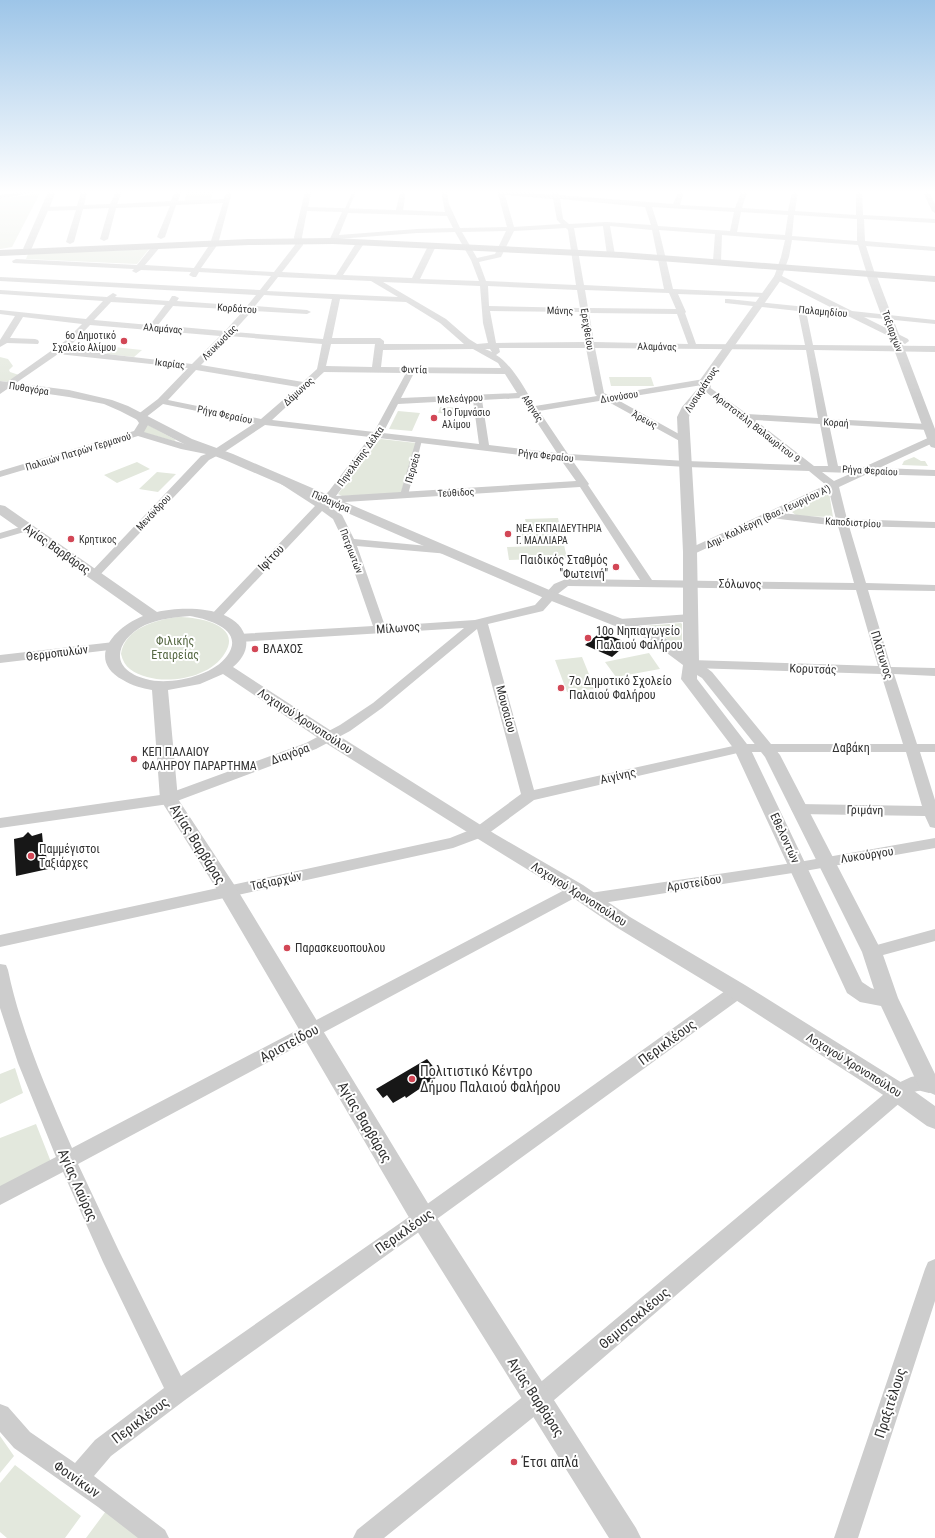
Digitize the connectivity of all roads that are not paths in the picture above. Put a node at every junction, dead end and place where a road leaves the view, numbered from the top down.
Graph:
1 (142, 264) edge
2 (201, 264) edge
3 (285, 264) edge
4 (347, 264) edge
5 (423, 264) edge
6 (476, 264) edge
7 (577, 264) edge
8 (662, 264) edge
9 (740, 264) edge
10 (784, 264) edge
11 (868, 264) edge
12 (104, 265) junction
13 (12, 266) edge
14 (140, 267) junction
15 (783, 267) junction
16 (197, 270) junction
17 (278, 273) junction
18 (871, 274) junction
19 (338, 277) junction
20 (778, 277) junction
21 (935, 278) edge
22 (373, 279) junction
23 (415, 281) junction
24 (86, 283) junction
25 (483, 283) junction
26 (123, 285) junction
27 (582, 287) junction
28 (183, 288) junction
29 (671, 291) junction
30 (0, 292) edge
31 (262, 293) junction
32 (715, 293) junction
33 (765, 295) junction
34 (72, 297) junction
35 (336, 297) junction
36 (109, 299) junction
37 (407, 300) junction
38 (170, 304) junction
39 (758, 305) junction
40 (485, 308) junction
41 (250, 309) junction
42 (585, 310) junction
43 (802, 310) junction
44 (0, 311) edge
45 (307, 312) dead end
46 (682, 312) junction
47 (851, 314) junction
48 (17, 318) junction
49 (888, 318) junction
50 (88, 322) junction
51 (935, 322) edge
52 (152, 327) junction
53 (227, 334) junction
54 (894, 335) junction
55 (3, 342) edge
56 (35, 342) dead end
57 (326, 342) junction
58 (380, 344) junction
59 (492, 345) junction
60 (590, 345) junction
61 (474, 346) junction
62 (693, 346) junction
63 (729, 347) junction
64 (810, 347) junction
65 (899, 348) junction
66 (920, 348) junction
67 (935, 349) edge
68 (57, 351) junction
69 (935, 355) edge
70 (501, 361) junction
71 (194, 366) junction
72 (321, 369) junction
73 (376, 369) junction
74 (412, 369) junction
75 (507, 370) junction
76 (305, 385) junction
77 (705, 385) junction
78 (3, 387) edge
79 (525, 395) junction
80 (477, 398) junction
81 (605, 398) junction
82 (161, 400) junction
83 (395, 401) junction
84 (534, 409) junction
85 (140, 417) junction
86 (744, 417) junction
87 (262, 422) junction
88 (824, 422) junction
89 (138, 433) junction
90 (377, 435) junction
91 (932, 436) edge
92 (420, 440) junction
93 (685, 441) junction
94 (484, 448) junction
95 (214, 452) junction
96 (565, 457) junction
97 (686, 464) junction
98 (809, 467) junction
99 (833, 468) junction
100 (865, 470) junction
101 (935, 473) edge
102 (0, 474) edge
103 (584, 484) junction
104 (833, 485) junction
105 (404, 495) junction
106 (324, 503) junction
107 (0, 509) edge
108 (771, 515) junction
109 (338, 517) junction
110 (310, 518) junction
111 (842, 522) junction
112 (935, 525) edge
113 (28, 528) junction
114 (0, 536) edge
115 (350, 542) junction
116 (449, 551) junction
117 (690, 552) junction
118 (94, 575) junction
119 (648, 583) junction
120 (690, 584) junction
121 (862, 586) junction
122 (935, 588) edge
123 (550, 595) junction
124 (154, 617) junction
125 (215, 617) junction
126 (690, 618) junction
127 (479, 623) junction
128 (620, 623) junction
129 (380, 630) junction
130 (239, 638) junction
131 (114, 646) junction
132 (0, 659) edge
133 (691, 664) junction
134 (224, 668) junction
135 (886, 671) junction
136 (935, 672) edge
137 (160, 686) junction
138 (330, 738) junction
139 (742, 748) junction
140 (767, 748) junction
141 (912, 748) junction
142 (935, 748) edge
143 (529, 796) junction
144 (169, 799) junction
145 (798, 809) junction
146 (933, 817) edge
147 (0, 823) edge
148 (480, 832) junction
149 (935, 843) edge
150 (826, 861) junction
151 (798, 867) junction
152 (228, 891) junction
153 (583, 894) junction
154 (935, 935) edge
155 (0, 941) edge
156 (872, 952) junction
157 (0, 970) edge
158 (738, 991) junction
159 (888, 998) junction
160 (311, 1032) junction
161 (932, 1086) edge
162 (899, 1092) junction
163 (935, 1118) edge
164 (67, 1161) junction
165 (0, 1196) edge
166 (423, 1218) junction
167 (935, 1269) edge
168 (178, 1392) junction
169 (538, 1399) junction
170 (0, 1415) edge
171 (76, 1479) junction
172 (157, 1538) edge
173 (365, 1538) edge
174 (626, 1538) edge
175 (846, 1538) edge

1 - 14 street
2 - 16 street
3 - 17 street, Λευκωσίας
4 - 19 street
5 - 23 street
6 - 25 street
7 - 27 street, Ερεχθείου
8 - 29 street
9 - 15 main road
10 - 15 street, Λυσικράτους
11 - 18 street, Ταξιαρχών
12 - 13 street
12 - 14 street
12 - 24 street
13 - 24 street
14 - 16 street
14 - 26 street
15 - 18 main road
15 - 20 street, Λυσικράτους
16 - 17 street
16 - 28 street
17 - 19 street
17 - 31 street, Λευκωσίας
18 - 21 main road
18 - 49 street, Ταξιαρχών
19 - 22 street
20 - 33 street, Λυσικράτους
20 - 47 street
22 - 23 street
22 - 37 street, Αθηνάς
23 - 25 street
24 - 26 street
24 - 34 street
25 - 27 street
25 - 40 street
26 - 28 street
26 - 36 street
27 - 29 street
27 - 42 street, Ερεχθείου
28 - 31 street
28 - 38 street
29 - 32 street
29 - 46 street
30 - 34 street, Κορδάτου
31 - 35 street
31 - 41 street, Λευκωσίας
32 - 33 street
32 - 39 street, Παλαμηδίου
33 - 39 street, Λυσικράτους
34 - 36 street, Κορδάτου
35 - 37 street
35 - 57 street, Δάμωνος
36 - 38 street, Κορδάτου
36 - 50 street
37 - 61 street, Αθηνάς
38 - 41 street, Κορδάτου
38 - 52 street
39 - 43 street, Παλαμηδίου
39 - 63 street, Λυσικράτους
40 - 42 street, Μάνης
40 - 59 street
41 - 45 street, Κορδάτου
41 - 53 street, Λευκωσίας
42 - 46 street, Μάνης
42 - 60 street, Ερεχθείου
43 - 47 street, Παλαμηδίου
43 - 64 street
44 - 48 street
46 - 62 street
47 - 49 street, Παλαμηδίου
47 - 54 street
48 - 50 street, Αλαμάνας
48 - 55 street
49 - 51 street, Παλαμηδίου
49 - 54 street, Ταξιαρχών
50 - 52 street, Αλαμάνας
50 - 68 street
52 - 53 street, Αλαμάνας
53 - 57 street, Αλαμάνας
53 - 71 street, Λευκωσίας
54 - 65 street, Ταξιαρχών
54 - 66 street
55 - 56 street
57 - 58 street, Αλαμάνας
57 - 72 street, Δάμωνος
58 - 61 street, Αλαμάνας
58 - 73 street
59 - 60 street, Αλαμάνας
59 - 61 street, Αλαμάνας
59 - 70 street
60 - 62 street, Αλαμάνας
60 - 81 street, Ερεχθείου
61 - 70 street, Αθηνάς
62 - 63 street, Αλαμάνας
63 - 64 street, Αλαμάνας
63 - 77 street, Λυσικράτους
64 - 65 street, Αλαμάνας
64 - 88 street
65 - 66 street, Αλαμάνας
65 - 91 street, Ταξιαρχών
66 - 67 street, Αλαμάνας
66 - 69 street
68 - 71 street, Ικαρίας
68 - 78 street
70 - 75 street, Αθηνάς
71 - 76 street, Ικαρίας
71 - 82 street, Λευκωσίας
72 - 73 street, Φιντία
72 - 76 street, Δάμωνος
73 - 74 street, Φιντία
74 - 75 street, Φιντία
74 - 83 street, Πηνελόπης Δέλτα
75 - 79 street, Αθηνάς
76 - 87 street, Δάμωνος
77 - 81 street, Διονύσου
77 - 86 street, Αριστοτέλη Βαλαωρίτου 9
77 - 93 street, Λυσικράτους
78 - 85 street, Πυθαγόρα
79 - 80 street, Μελεάγρου
79 - 84 street, Αθηνάς
80 - 83 street, Μελεάγρου
80 - 94 street
81 - 84 street, Διονύσου
81 - 93 street, Άρεως
82 - 85 street, Λευκωσίας
82 - 87 street, Ρήγα Φεραίου
83 - 90 street, Πηνελόπης Δέλτα
84 - 96 street, Αθηνάς
85 - 89 street, Παλαιών Πατρών Γερμανού
85 - 95 street, Πυθαγόρα
86 - 88 street, Κοραή
86 - 98 street, Αριστοτέλη Βαλαωρίτου 9
87 - 90 street, Ρήγα Φεραίου
87 - 95 street, Δάμωνος
88 - 91 street, Κοραή
88 - 99 street
89 - 95 street, Πυθαγόρα
89 - 102 street, Παλαιών Πατρών Γερμανού
90 - 92 street, Ρήγα Φεραίου
90 - 106 street, Πηνελόπης Δέλτα
91 - 100 street, Δημ. Καλλέργη (Βασ. Γεωργίου Α')
92 - 94 street, Ρήγα Φεραίου
92 - 105 street, Περσέα
93 - 97 street, Λυσικράτους
94 - 96 street, Ρήγα Φεραίου
95 - 106 street, Πυθαγόρα
95 - 118 street, Μενάνδρου
96 - 97 street, Ρήγα Φεραίου
96 - 103 street, Αθηνάς
97 - 98 street, Ρήγα Φεραίου
97 - 117 street, Λυσικράτους
98 - 99 street, Ρήγα Φεραίου
98 - 104 street, Αριστοτέλη Βαλαωρίτου 9
99 - 100 street, Ρήγα Φεραίου
100 - 101 street, Ρήγα Φεραίου
100 - 104 street, Δημ. Καλλέργη (Βασ. Γεωργίου Α')
103 - 105 street, Τεύθιδος
103 - 119 street, Αθηνάς
104 - 108 street, Δημ. Καλλέργη (Βασ. Γεωργίου Α')
104 - 111 street, Πλάτωνος
105 - 106 street, Τεύθιδος
106 - 109 street, Πατριωτών
106 - 110 street, Ιφίτου
106 - 116 street, Πυθαγόρα
107 - 113 street, Αγίας Βαρβάρας
108 - 111 street, Καποδιστρίου
108 - 117 street, Δημ. Καλλέργη (Βασ. Γεωργίου Α')
109 - 110 street, Πυθαγόρα
109 - 115 street, Πατριωτών
110 - 125 street, Ιφίτου
111 - 112 street, Καποδιστρίου
111 - 121 street, Πλάτωνος
113 - 114 street
113 - 118 street, Αγίας Βαρβάρας
115 - 116 street, Πυθαγόρα
115 - 129 street, Πατριωτών
116 - 123 street, Πυθαγόρα
117 - 120 street, Λυσικράτους
118 - 124 street, Αγίας Βαρβάρας
119 - 120 street, Σόλωνος
119 - 123 street, Σόλωνος
120 - 121 street, Σόλωνος
120 - 126 street, Εθελοντών
121 - 122 street, Σόλωνος
121 - 135 street, Πλάτωνος
123 - 127 street, Μίλωνος
123 - 128 street, Εθελοντών
124 - 125 street
124 - 131 street
125 - 130 street
126 - 128 street, Εθελοντών
126 - 133 street, Εθελοντών
127 - 129 street, Μίλωνος
127 - 138 street, Διαγόρα
127 - 143 street, Μουσαίου
128 - 133 street, Εθελοντών
129 - 130 street, Μίλωνος
130 - 134 street
131 - 132 street, Θερμοπυλών
131 - 137 street
133 - 135 street, Κορυτσάς
133 - 139 street, Εθελοντών
133 - 140 street, Εθελοντών
134 - 137 street
134 - 138 street, Λοχαγού Χρονοπούλου
135 - 136 street, Κορυτσάς
135 - 141 street, Πλάτωνος
137 - 144 street, Αγίας Βαρβάρας
138 - 144 street, Διαγόρα
138 - 148 street, Λοχαγού Χρονοπούλου
139 - 140 street, Αιγίνης
139 - 143 street, Αιγίνης
139 - 151 street, Εθελοντών
140 - 141 street, Δαβάκη
140 - 145 street, Εθελοντών
141 - 142 street, Δαβάκη
141 - 146 street, Πλάτωνος
143 - 148 street, Αιγίνης
144 - 147 street, Διαγόρα
144 - 152 street, Αγίας Βαρβάρας
145 - 146 street, Γριμάνη
145 - 150 street, Εθελοντών
148 - 152 street, Ταξιαρχών
148 - 153 street, Λοχαγού Χρονοπούλου
149 - 150 street, Λυκούργου
150 - 151 street, Λυκούργου
150 - 156 street, Εθελοντών
151 - 153 street, Αριστείδου
151 - 159 street, Εθελοντών
152 - 155 street, Ταξιαρχών
152 - 160 street, Αγίας Βαρβάρας
153 - 158 street, Λοχαγού Χρονοπούλου
153 - 160 street, Αριστείδου
154 - 156 street
156 - 159 street, Εθελοντών
157 - 164 street, Αγίας Λαύρας
158 - 162 street, Λοχαγού Χρονοπούλου
158 - 166 street, Περικλέους
159 - 161 street, Εθελοντών
160 - 164 street, Αριστείδου
160 - 166 street, Αγίας Βαρβάρας
161 - 162 street, Θεμιστοκλέους
162 - 163 street, Λοχαγού Χρονοπούλου
162 - 169 street, Θεμιστοκλέους
164 - 165 street, Αριστείδου
164 - 168 street, Αγίας Λαύρας
166 - 168 street, Περικλέους
166 - 169 street, Αγίας Βαρβάρας
167 - 175 street, Πραξιτέλους
168 - 171 street, Περικλέους
169 - 173 street, Θεμιστοκλέους
169 - 174 street, Αγίας Βαρβάρας
170 - 171 street, Φοινίκων
171 - 172 street, Φοινίκων

